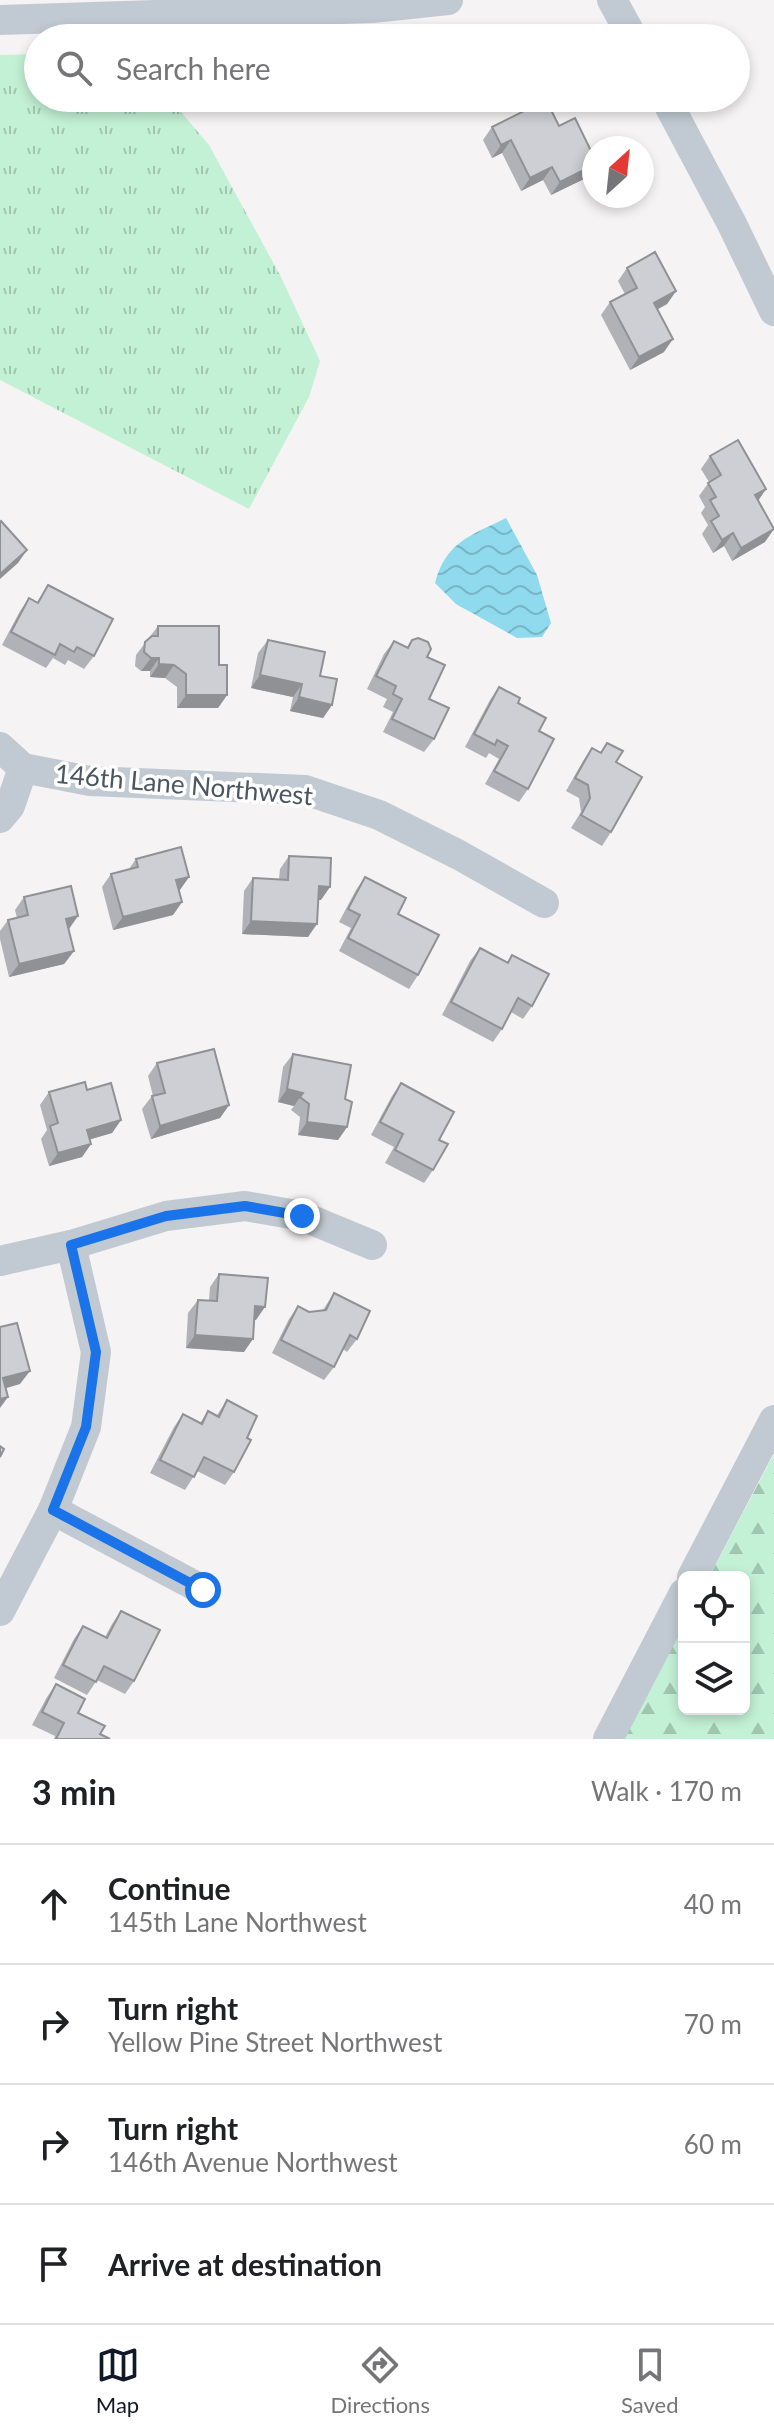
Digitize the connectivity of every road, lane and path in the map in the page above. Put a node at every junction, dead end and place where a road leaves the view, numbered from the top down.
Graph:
1 (448, 0) edge
2 (612, 0) edge
3 (0, 20) edge
4 (625, 24) edge
5 (672, 112) edge
6 (774, 311) edge
7 (0, 747) edge
8 (23, 768) junction
9 (0, 818) edge
10 (544, 903) dead end
11 (71, 1245) junction
12 (372, 1245) dead end
13 (0, 1261) edge
14 (774, 1420) edge
15 (53, 1510) junction
16 (695, 1571) edge
17 (203, 1590) dead end
18 (678, 1605) edge
19 (0, 1611) edge
20 (608, 1739) edge

1 - 3 street
2 - 4 street
5 - 6 street
7 - 8 street, 146th Lane Northwest
8 - 9 street
8 - 10 street, 146th Lane Northwest
11 - 12 street
11 - 13 street
11 - 15 street
14 - 16 street
15 - 17 street
15 - 19 street
18 - 20 street

